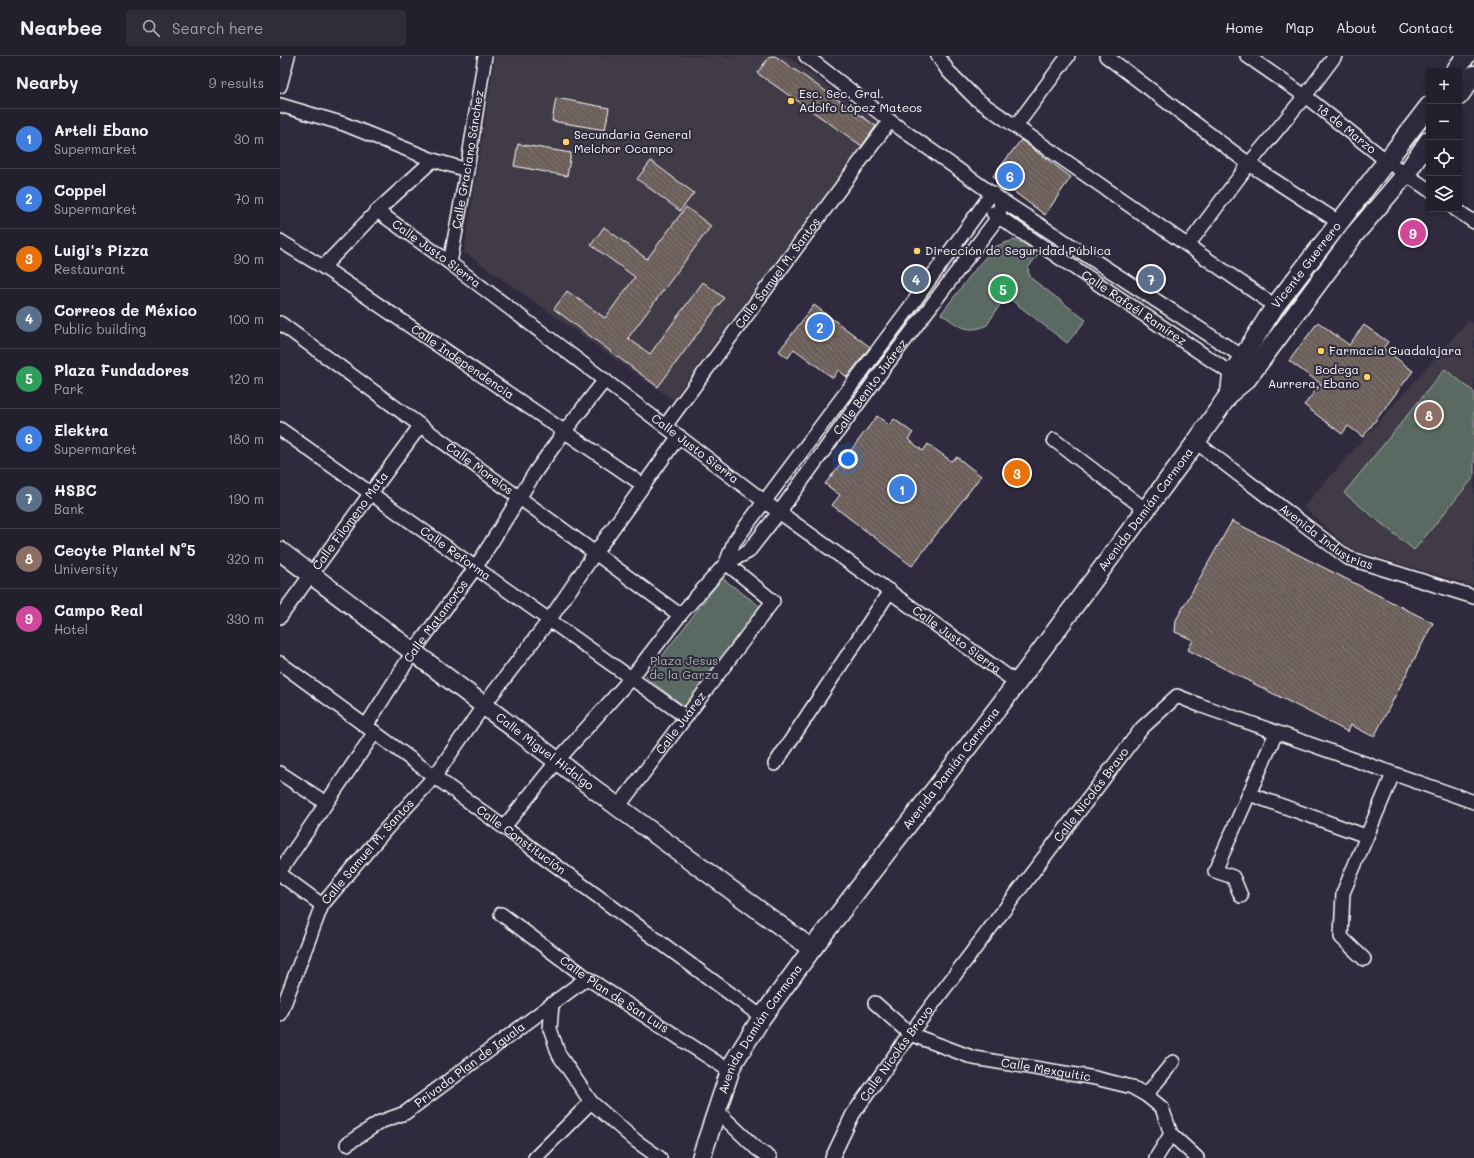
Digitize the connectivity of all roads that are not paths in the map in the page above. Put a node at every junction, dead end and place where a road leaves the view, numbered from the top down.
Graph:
1 (288, 56) edge
2 (485, 56) edge
3 (806, 56) edge
4 (938, 56) edge
5 (1068, 56) edge
6 (1106, 56) edge
7 (1247, 56) edge
8 (1335, 56) edge
9 (1474, 75) edge
10 (280, 86) edge
11 (1462, 92) edge
12 (1305, 96) junction
13 (280, 105) edge
14 (1426, 110) edge
15 (890, 121) junction
16 (1016, 126) junction
17 (1426, 144) edge
18 (433, 160) junction
19 (1388, 162) junction
20 (1249, 164) junction
21 (468, 170) junction
22 (1406, 174) junction
23 (1426, 188) edge
24 (996, 197) junction
25 (983, 207) junction
26 (377, 210) junction
27 (1459, 212) edge
28 (999, 216) junction
29 (1474, 222) edge
30 (1340, 223) junction
31 (280, 241) edge
32 (1188, 246) junction
33 (450, 263) junction
34 (323, 268) junction
35 (1275, 306) junction
36 (910, 307) junction
37 (922, 316) junction
38 (280, 323) edge
39 (1250, 361) junction
40 (1239, 377) junction
41 (605, 380) junction
42 (420, 426) junction
43 (665, 426) junction
44 (280, 429) edge
45 (564, 432) junction
46 (679, 436) junction
47 (1054, 440) dead end
48 (1196, 442) junction
49 (643, 485) junction
50 (371, 493) junction
51 (518, 497) junction
52 (765, 502) junction
53 (1146, 510) junction
54 (780, 511) junction
55 (280, 551) edge
56 (595, 553) junction
57 (726, 564) junction
58 (476, 567) junction
59 (312, 575) junction
60 (890, 591) junction
61 (1474, 597) edge
62 (680, 615) junction
63 (280, 617) edge
64 (550, 619) junction
65 (413, 652) junction
66 (280, 663) edge
67 (632, 677) junction
68 (1016, 683) junction
69 (484, 706) junction
70 (686, 717) junction
71 (370, 729) junction
72 (1276, 732) junction
73 (558, 760) junction
74 (774, 764) dead end
75 (280, 773) edge
76 (1393, 774) junction
77 (435, 776) junction
78 (1249, 794) junction
79 (1474, 802) edge
80 (326, 803) junction
81 (618, 807) junction
82 (504, 827) junction
83 (1366, 836) junction
84 (280, 872) edge
85 (1241, 896) dead end
86 (322, 905) junction
87 (501, 914) dead end
88 (812, 949) junction
89 (1364, 959) dead end
90 (587, 978) junction
91 (875, 1003) dead end
92 (552, 1004) junction
93 (280, 1014) edge
94 (762, 1017) junction
95 (910, 1034) junction
96 (1173, 1062) dead end
97 (730, 1071) junction
98 (1146, 1095) junction
99 (591, 1102) junction
100 (716, 1111) junction
101 (1171, 1134) junction
102 (347, 1144) dead end
103 (541, 1156) edge
104 (660, 1158) edge
105 (701, 1158) edge
106 (770, 1158) edge
107 (832, 1158) edge
108 (1156, 1158) edge
109 (1197, 1158) edge

1 - 10 street
2 - 21 street, Calle Graciano Sánchez
3 - 15 street, Calle Rafaél Ramírez
4 - 16 street
5 - 16 street
6 - 20 street
7 - 12 street, 18 de Marzo
8 - 12 street
9 - 11 street
12 - 19 street, 18 de Marzo
12 - 20 street
13 - 18 street
14 - 19 street, Vicente Guerrero
15 - 24 street, Calle Rafaél Ramírez
15 - 43 street, Calle Samuel M. Santos
16 - 32 street
17 - 22 street, Vicente Guerrero
18 - 21 street
18 - 26 street
19 - 22 street, 18 de Marzo
19 - 30 street, Vicente Guerrero
20 - 30 street
20 - 32 street
21 - 33 street, Calle Graciano Sánchez
22 - 23 street, 18 de Marzo
22 - 39 street, Vicente Guerrero
24 - 25 street, Calle Benito Juárez
24 - 28 street
24 - 39 street, Calle Rafaél Ramírez
25 - 28 street, Calle Rafaél Ramírez
25 - 36 street, Calle Benito Juárez
26 - 33 street, Calle Justo Sierra
26 - 34 street
27 - 29 street
28 - 37 street, Calle Benito Juárez
28 - 40 street, Calle Rafaél Ramírez
30 - 35 street, Vicente Guerrero
31 - 34 street, Calle Independencia
32 - 35 street
33 - 41 street, Calle Justo Sierra
34 - 45 street, Calle Independencia
35 - 39 street, Vicente Guerrero
36 - 37 street
36 - 52 street, Calle Benito Juárez
37 - 54 street, Calle Benito Juárez
38 - 42 street, Calle Morelos
39 - 40 street, Vicente Guerrero
40 - 48 street, Avenida Damián Carmona
41 - 43 street, Calle Justo Sierra
41 - 45 street, Calle Matamoros
42 - 50 street, Calle Filomeno Mata
42 - 51 street, Calle Morelos
43 - 46 street, Calle Justo Sierra
44 - 50 street, Calle Reforma
45 - 49 street, Calle Independencia
45 - 51 street, Calle Matamoros
46 - 49 street, Calle Samuel M. Santos
46 - 52 street, Calle Justo Sierra
47 - 53 street
48 - 53 street, Avenida Damián Carmona
48 - 61 street, Avenida Industrias
49 - 56 street, Calle Samuel M. Santos
50 - 58 street, Calle Reforma
50 - 59 street, Calle Filomeno Mata
51 - 56 street, Calle Morelos
51 - 58 street, Calle Matamoros
52 - 54 street, Calle Justo Sierra
52 - 57 street, Calle Benito Juárez
53 - 68 street, Avenida Damián Carmona
54 - 57 street, Calle Benito Juárez
54 - 60 street, Calle Justo Sierra
55 - 59 street, Calle Miguel Hidalgo
56 - 62 street, Calle Morelos
56 - 64 street, Calle Samuel M. Santos
57 - 62 street, Calle Benito Juárez
57 - 70 street, Calle Juárez
58 - 64 street, Calle Reforma
58 - 65 street, Calle Matamoros
59 - 63 street, Calle Filomeno Mata
59 - 65 street, Calle Miguel Hidalgo
60 - 68 street, Calle Justo Sierra
60 - 74 street
62 - 67 street, Calle Benito Juárez
64 - 67 street, Calle Reforma
64 - 69 street, Calle Samuel M. Santos
65 - 69 street, Calle Miguel Hidalgo
65 - 71 street, Calle Matamoros
66 - 71 street, Calle Constitución
67 - 70 street, Calle Reforma
67 - 73 street, Calle Benito Juárez
68 - 88 street, Avenida Damián Carmona
69 - 73 street, Calle Miguel Hidalgo
69 - 77 street, Calle Samuel M. Santos
70 - 81 street, Calle Juárez
71 - 77 street, Calle Constitución
71 - 80 street, Calle Matamoros
72 - 76 street, Calle Nicolás Bravo
72 - 78 street
72 - 95 street, Calle Nicolás Bravo
73 - 81 street, Calle Miguel Hidalgo
73 - 82 street, Calle Benito Juárez
75 - 80 street
76 - 79 street, Calle Nicolás Bravo
76 - 83 street
77 - 82 street, Calle Constitución
77 - 86 street, Calle Samuel M. Santos
78 - 83 street
78 - 85 street
80 - 84 street, Calle Matamoros
81 - 88 street, Calle Miguel Hidalgo
82 - 94 street, Calle Constitución
83 - 89 street
84 - 86 street
86 - 93 street, Calle Samuel M. Santos
87 - 90 street, Calle Plan de San Luis
88 - 94 street, Avenida Damián Carmona
90 - 92 street, Privada Plan de Iguala
90 - 97 street, Calle Plan de San Luis
91 - 95 street, Calle Mexquitic
92 - 99 street
92 - 102 street, Privada Plan de Iguala
94 - 97 street, Avenida Damián Carmona
95 - 98 street, Calle Mexquitic
95 - 107 street, Calle Nicolás Bravo
96 - 98 street
97 - 100 street, Avenida Damián Carmona
98 - 101 street, Calle Mexquitic
99 - 103 street
99 - 104 street
100 - 105 street, Avenida Damián Carmona
100 - 106 street
101 - 108 street
101 - 109 street, Calle Mexquitic

